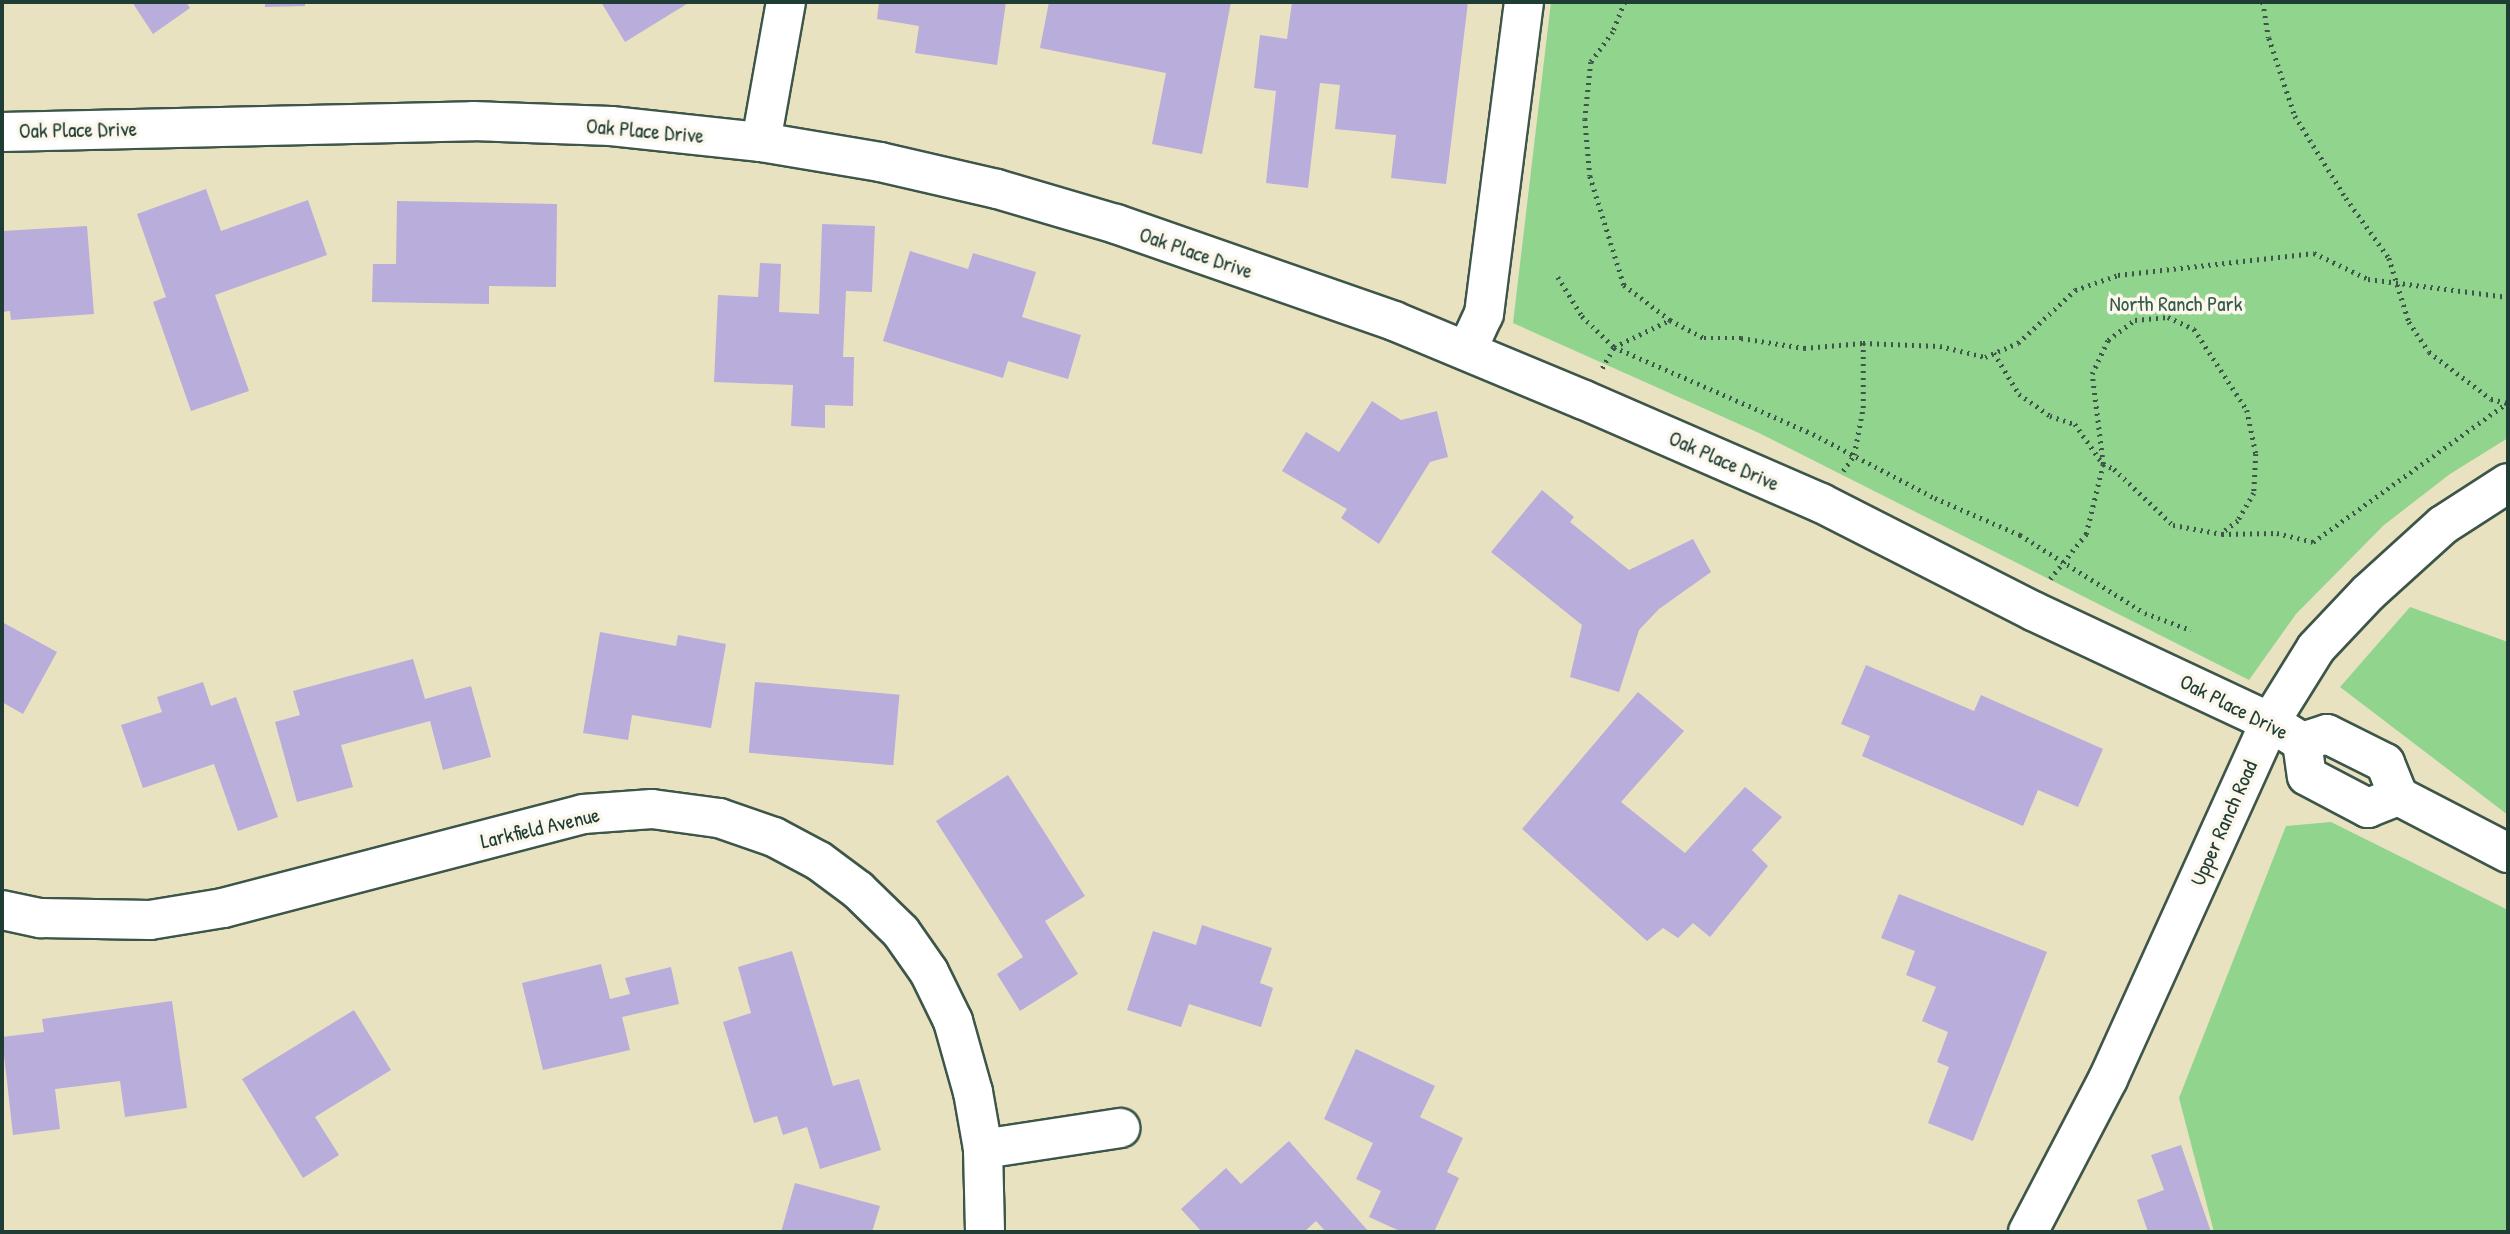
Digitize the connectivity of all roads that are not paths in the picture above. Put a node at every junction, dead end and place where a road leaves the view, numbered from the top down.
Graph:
1 (786, 2) edge
2 (1524, 2) edge
3 (2, 132) edge
4 (761, 142) junction
5 (1467, 350) junction
6 (2508, 483) edge
7 (2270, 722) junction
8 (2508, 853) edge
9 (2, 910) edge
10 (1120, 1128) dead end
11 (983, 1149) junction
12 (985, 1232) edge
13 (2028, 1232) edge

1 - 4 street
2 - 5 street
3 - 4 street, Oak Place Drive
4 - 5 street, Oak Place Drive
5 - 7 street, Oak Place Drive
6 - 7 street, Upper Ranch Road
7 - 8 street, Oak Place Drive
7 - 13 street, Upper Ranch Road
9 - 11 street, Larkfield Avenue
10 - 11 street
11 - 12 street, Larkfield Avenue

